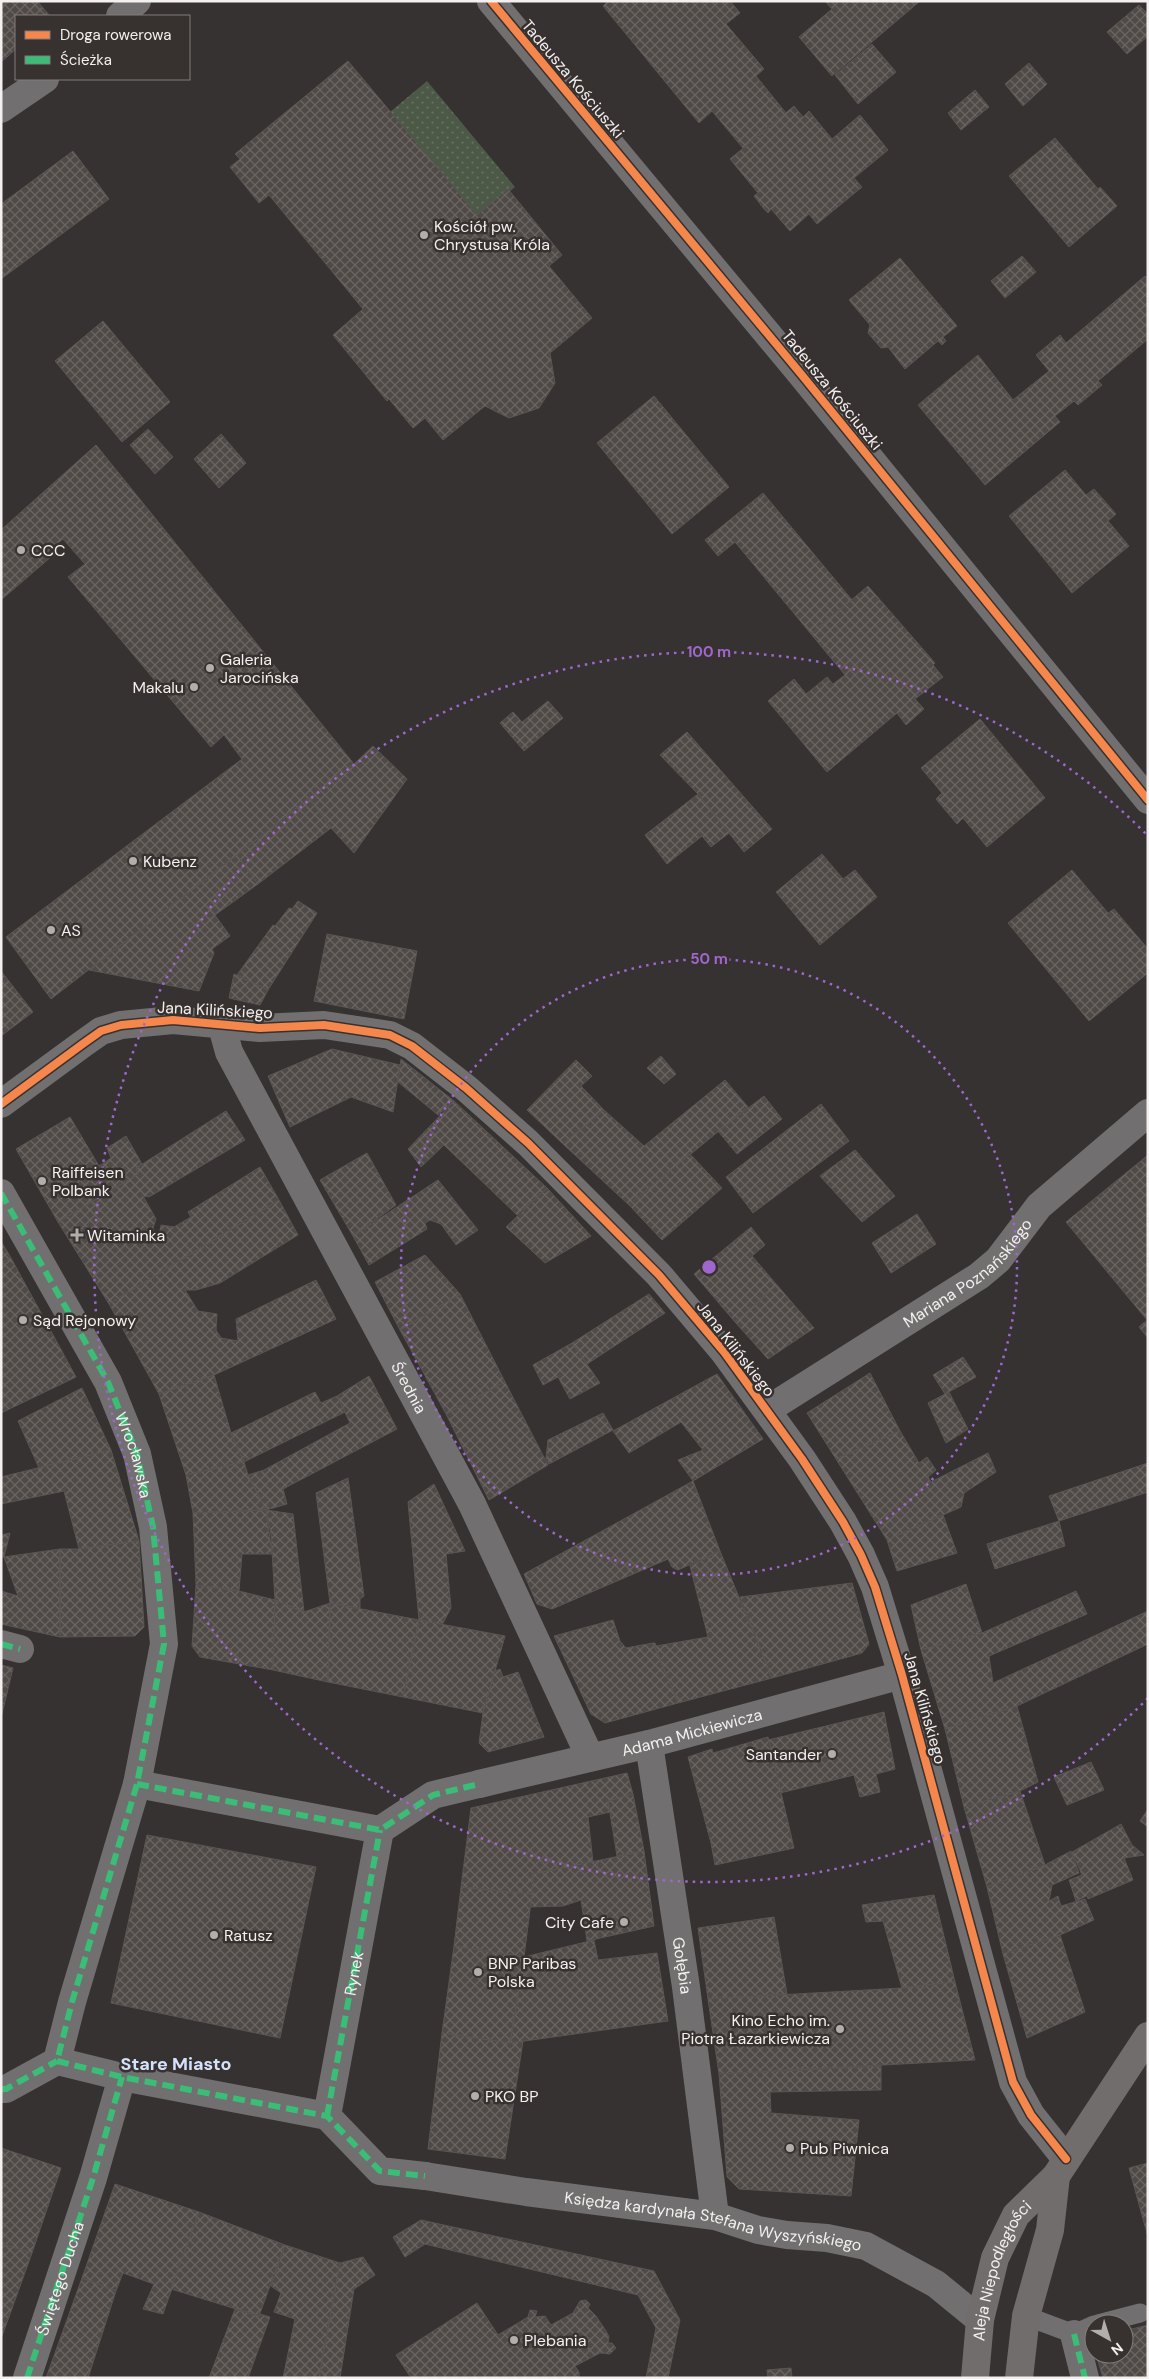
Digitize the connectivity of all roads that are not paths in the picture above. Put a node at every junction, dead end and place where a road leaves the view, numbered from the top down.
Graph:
1 (137, 1) edge
2 (491, 1) edge
3 (121, 15) edge
4 (44, 80) edge
5 (1, 109) edge
6 (1148, 800) edge
7 (221, 1023) junction
8 (1, 1104) edge
9 (1148, 1113) edge
10 (1, 1193) edge
11 (767, 1410) junction
12 (902, 1675) junction
13 (649, 1744) junction
14 (590, 1757) junction
15 (137, 1784) junction
16 (380, 1830) junction
17 (1148, 2036) edge
18 (58, 2061) junction
19 (122, 2077) junction
20 (1, 2089) edge
21 (327, 2116) junction
22 (1061, 2168) junction
23 (715, 2216) junction
24 (1140, 2313) dead end
25 (1134, 2315) edge
26 (1026, 2316) junction
27 (980, 2320) junction
28 (1084, 2327) edge
29 (1087, 2364) edge
30 (27, 2378) edge
31 (975, 2378) edge
32 (1019, 2378) edge
33 (1086, 2378) edge

1 - 3 street
2 - 6 street, Tadeusza Kościuszki
4 - 5 street
7 - 8 street, Jana Kilińskiego
7 - 11 street, Jana Kilińskiego
7 - 14 street, Średnia
9 - 11 street, Mariana Poznańskiego
10 - 15 street, Wrocławska
11 - 12 street, Jana Kilińskiego
12 - 13 street, Adama Mickiewicza
12 - 22 street, Jana Kilińskiego
13 - 14 street, Adama Mickiewicza
13 - 23 street, Gołębia
14 - 16 street, Adama Mickiewicza
15 - 16 street
15 - 18 street
16 - 21 street, Rynek
17 - 22 main road, Aleja Niepodległości
18 - 19 street
18 - 20 street
19 - 21 street
19 - 30 street, Świętego Ducha
21 - 23 street, Księdza kardynała Stefana Wyszyńskiego
22 - 26 main road, Aleja Niepodległości
22 - 27 main road, Aleja Niepodległości
23 - 27 street, Księdza kardynała Stefana Wyszyńskiego
24 - 25 lane
26 - 28 lane
26 - 32 main road, Aleja Niepodległości
27 - 31 main road, Aleja Niepodległości
29 - 33 street

